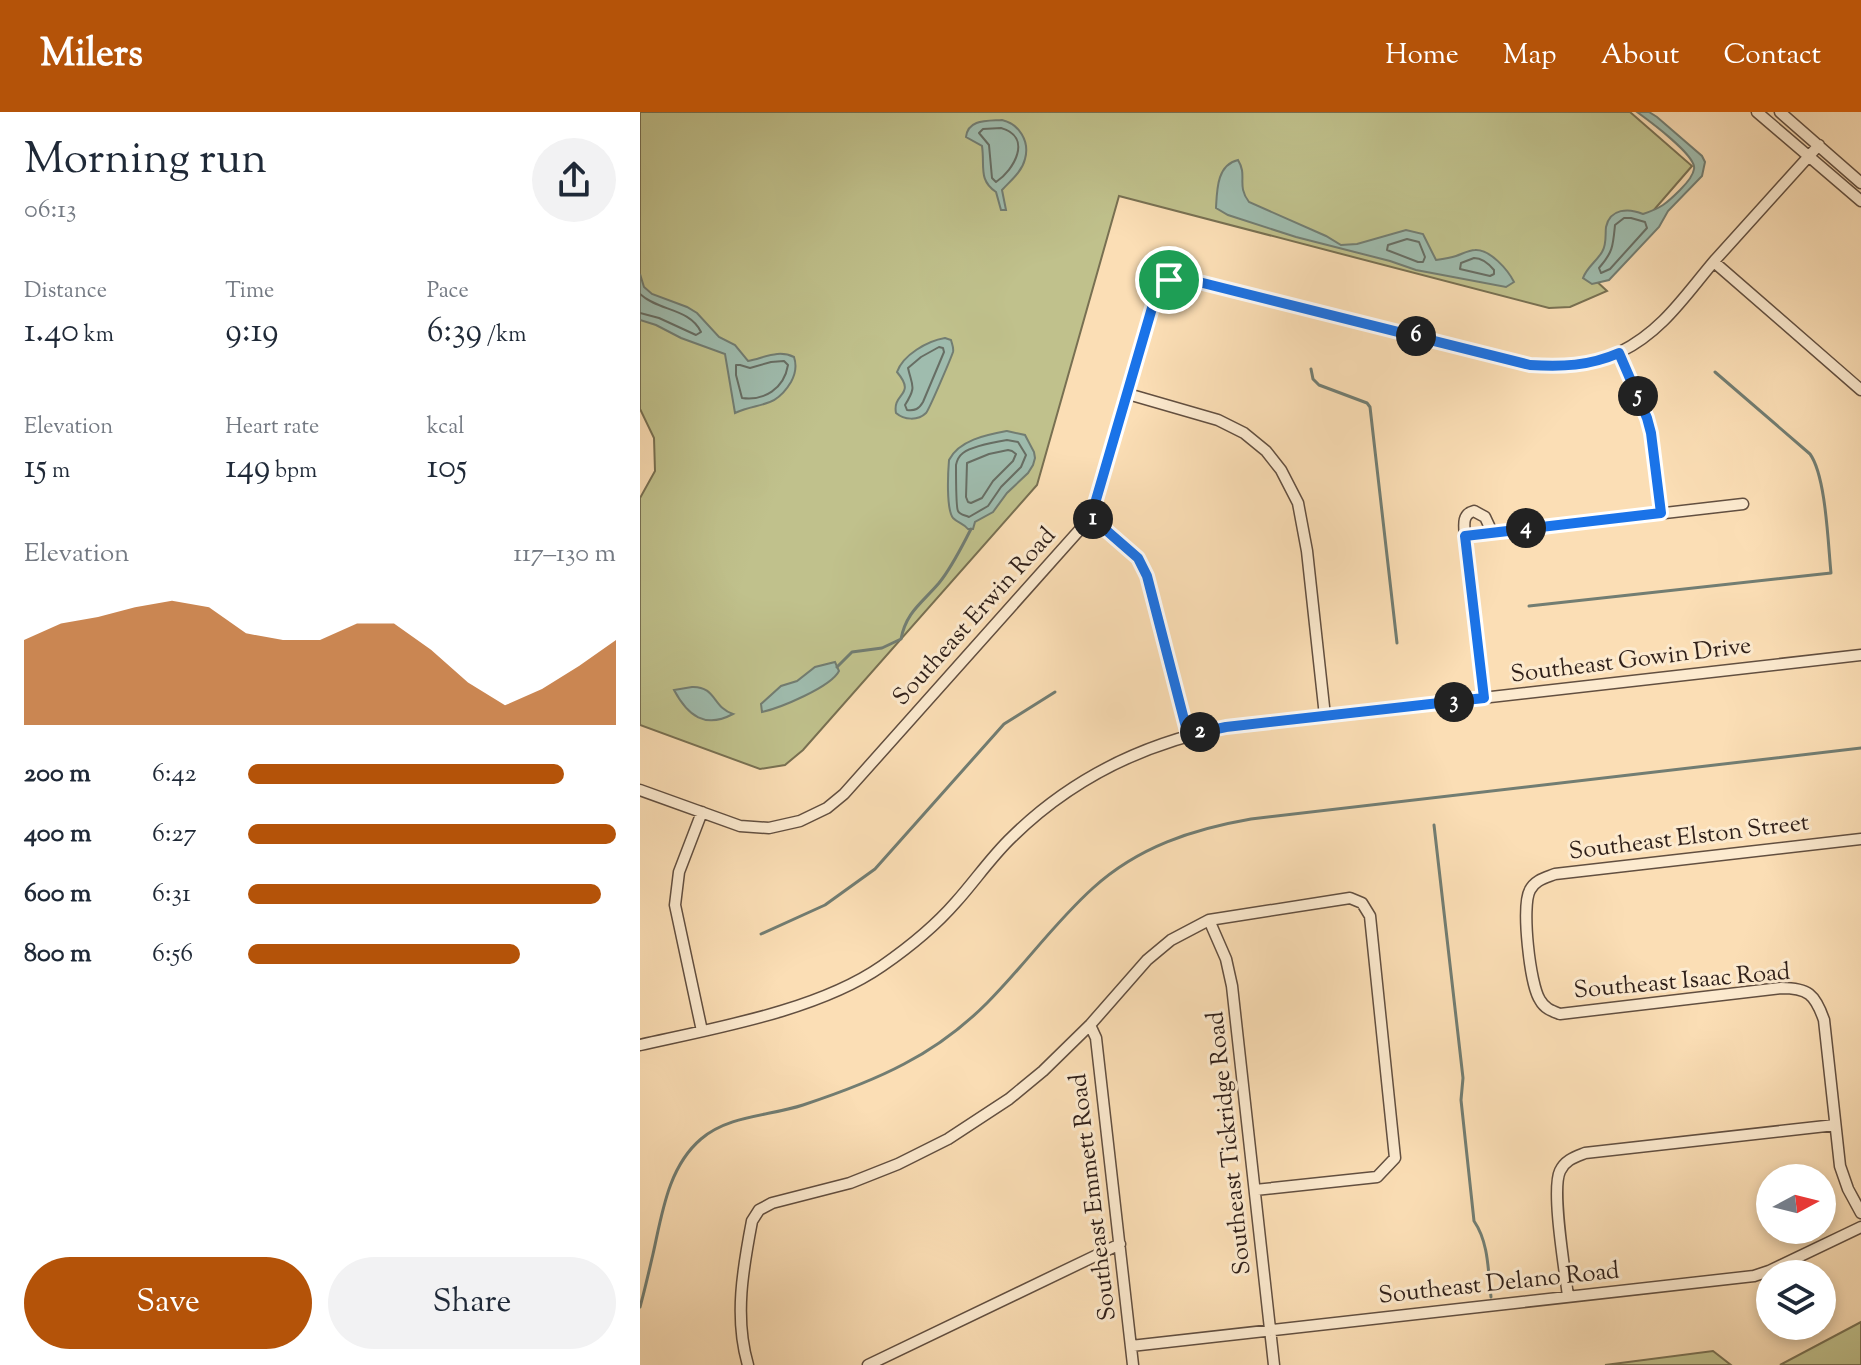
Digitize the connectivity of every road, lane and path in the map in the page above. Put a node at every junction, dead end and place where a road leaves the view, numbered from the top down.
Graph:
1 (1757, 112) edge
2 (1780, 112) edge
3 (1819, 145) junction
4 (1808, 157) junction
5 (1861, 183) edge
6 (1861, 201) edge
7 (1714, 262) junction
8 (1619, 353) junction
9 (1861, 390) edge
10 (1128, 394) junction
11 (1743, 504) dead end
12 (1661, 513) junction
13 (1091, 517) junction
14 (1492, 532) junction
15 (1465, 536) junction
16 (1861, 655) edge
17 (1484, 698) junction
18 (1325, 716) junction
19 (1188, 735) junction
20 (640, 790) edge
21 (702, 812) junction
22 (1861, 839) edge
23 (1529, 891) joint
24 (1209, 920) junction
25 (1090, 1025) junction
26 (702, 1031) junction
27 (640, 1045) edge
28 (1835, 1125) junction
29 (1255, 1190) junction
30 (1861, 1213) edge
31 (1861, 1227) edge
32 (1120, 1244) junction
33 (1568, 1296) junction
34 (1271, 1329) junction
35 (1131, 1346) junction
36 (748, 1365) edge
37 (868, 1365) edge
38 (1133, 1365) edge
39 (1274, 1365) edge

1 - 4 street
2 - 3 street
3 - 4 street, Southeast Erwin Road
3 - 5 street
4 - 6 street
4 - 7 street, Southeast Erwin Road
7 - 8 street, Southeast Erwin Road
7 - 9 street
8 - 10 street, Southeast Erwin Road
8 - 12 street
10 - 13 street, Southeast Erwin Road
10 - 18 street
11 - 12 street
12 - 14 street
13 - 19 street
13 - 21 street, Southeast Erwin Road
14 - 15 street
14 - 15 street
15 - 17 street
16 - 17 street, Southeast Gowin Drive
17 - 18 street, Southeast Gowin Drive
18 - 19 street, Southeast Gowin Drive
19 - 26 street, Southeast Gowin Drive
20 - 21 street, Southeast Erwin Road
21 - 26 street
22 - 23 street, Southeast Elston Street
23 - 28 street, Southeast Isaac Road
24 - 25 street
24 - 29 street, Southeast Tickridge Road
24 - 29 street
25 - 32 street, Southeast Emmett Road
25 - 36 street
26 - 27 street, Southeast Gowin Drive
28 - 30 street, Southeast Isaac Road
28 - 33 street
29 - 34 street, Southeast Tickridge Road
31 - 33 street, Southeast Delano Road
32 - 35 street, Southeast Emmett Road
32 - 37 street
33 - 34 street, Southeast Delano Road
34 - 35 street, Southeast Delano Road
34 - 39 street, Southeast Tickridge Road
35 - 38 street, Southeast Emmett Road

